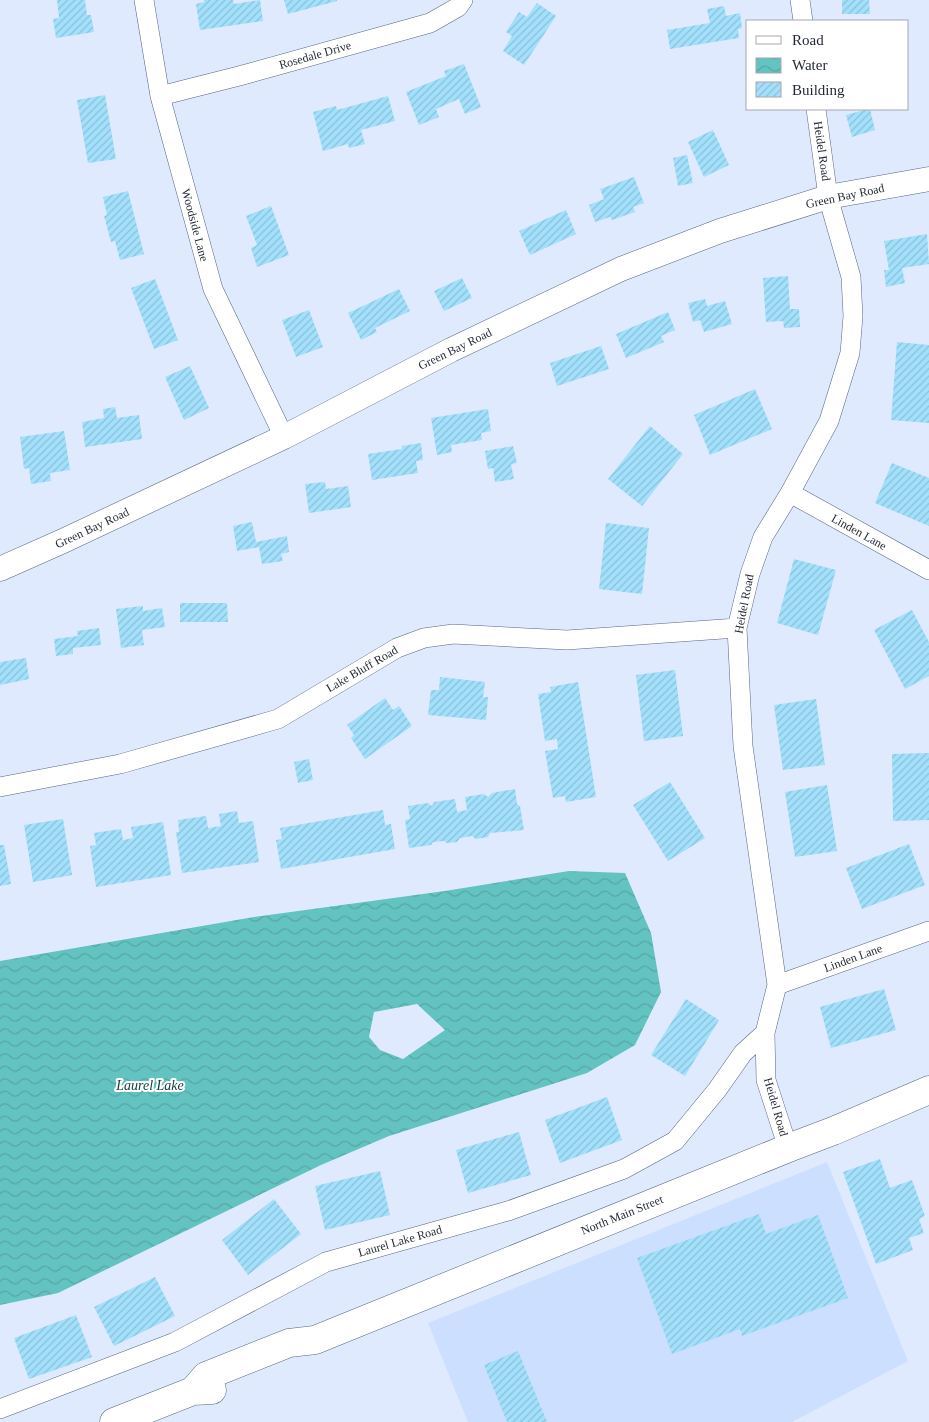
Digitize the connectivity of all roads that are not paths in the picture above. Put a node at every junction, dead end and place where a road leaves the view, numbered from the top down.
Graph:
1 (144, 0) edge
2 (463, 0) edge
3 (800, 0) edge
4 (803, 20) edge
5 (160, 96) junction
6 (816, 110) edge
7 (929, 180) edge
8 (828, 197) junction
9 (284, 437) junction
10 (790, 493) junction
11 (0, 569) edge
12 (929, 570) edge
13 (737, 628) junction
14 (0, 787) edge
15 (929, 931) edge
16 (777, 985) junction
17 (765, 1033) junction
18 (929, 1090) edge
19 (788, 1148) junction
20 (0, 1409) edge
21 (114, 1422) edge

1 - 5 street, Woodside Lane
2 - 5 street, Rosedale Drive
3 - 4 street
5 - 9 street, Woodside Lane
6 - 8 street, Heidel Road
7 - 8 street, Green Bay Road
8 - 9 street, Green Bay Road
8 - 10 street, Heidel Road
9 - 11 street, Green Bay Road
10 - 12 street, Linden Lane
10 - 13 street, Heidel Road
13 - 14 street, Lake Bluff Road
13 - 16 street, Heidel Road
15 - 16 street, Linden Lane
16 - 17 street, Heidel Road
17 - 19 street, Heidel Road
17 - 20 street, Laurel Lake Road
18 - 19 main road, North Main Street
19 - 21 main road, North Main Street

